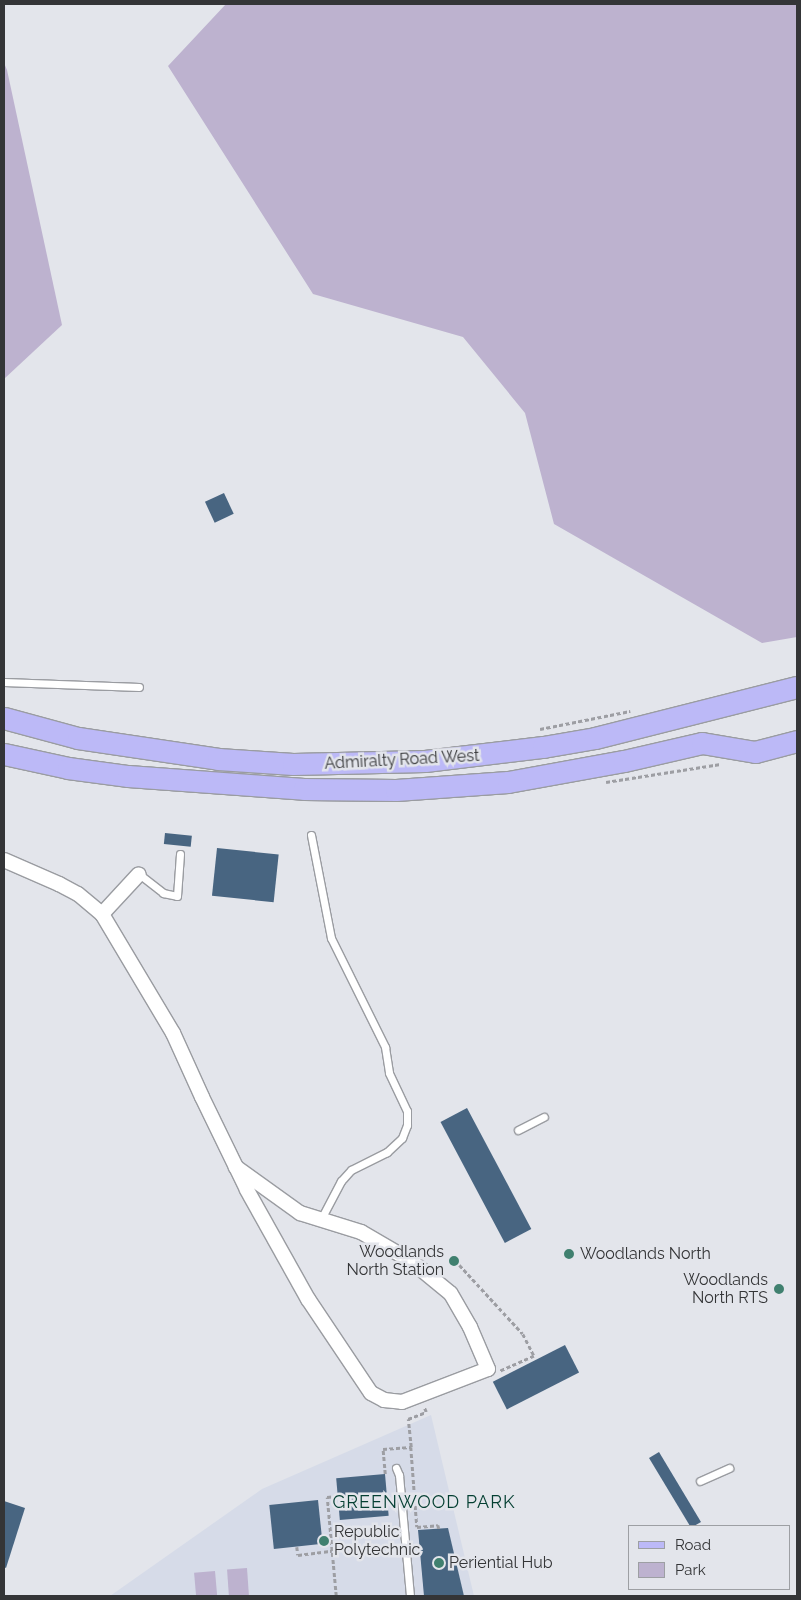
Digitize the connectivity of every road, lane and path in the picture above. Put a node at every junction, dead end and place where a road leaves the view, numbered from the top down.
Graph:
1 (4, 682) edge
2 (140, 687) dead end
3 (797, 687) edge
4 (632, 710) dead end
5 (4, 718) edge
6 (536, 730) dead end
7 (797, 741) edge
8 (4, 754) edge
9 (311, 835) dead end
10 (180, 854) dead end
11 (4, 860) edge
12 (139, 874) joint
13 (102, 914) junction
14 (544, 1117) dead end
15 (518, 1130) dead end
16 (236, 1167) junction
17 (320, 1219) junction
18 (410, 1446) dead end
19 (396, 1468) dead end
20 (729, 1468) dead end
21 (700, 1481) dead end
22 (337, 1496) dead end
23 (439, 1528) dead end
24 (297, 1547) dead end
25 (332, 1551) junction
26 (336, 1596) edge
27 (410, 1596) edge

1 - 2 lane
3 - 5 main road, Admiralty Road West
4 - 6 path
7 - 8 main road, Admiralty Road West
9 - 17 lane
10 - 12 lane
11 - 13 street
12 - 13 street
13 - 16 street
14 - 15 lane
16 - 17 street
16 - 17 street
18 - 23 path
19 - 27 lane
20 - 21 lane
22 - 25 path
24 - 25 path
25 - 26 path

